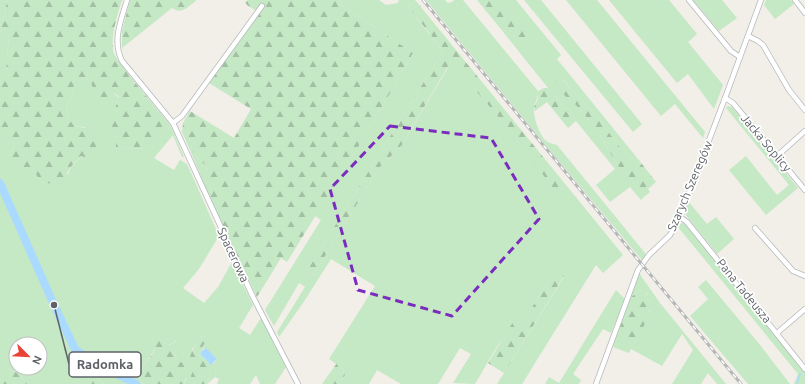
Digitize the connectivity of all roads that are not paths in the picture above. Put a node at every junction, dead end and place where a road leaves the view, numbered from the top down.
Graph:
1 (127, 0) edge
2 (689, 0) edge
3 (761, 0) edge
4 (795, 0) edge
5 (262, 6) dead end
6 (805, 13) edge
7 (748, 36) junction
8 (740, 57) junction
9 (725, 98) junction
10 (805, 110) edge
11 (173, 123) junction
12 (805, 131) edge
13 (777, 156) junction
14 (805, 190) edge
15 (680, 217) junction
16 (755, 228) dead end
17 (805, 276) edge
18 (805, 309) edge
19 (777, 333) junction
20 (805, 369) edge
21 (298, 384) edge
22 (596, 384) edge

1 - 11 street, Spacerowa
2 - 8 street
3 - 7 street, Szarych Szeregów
4 - 6 street
5 - 11 street
7 - 8 street, Szarych Szeregów
7 - 10 street
8 - 9 street, Szarych Szeregów
9 - 13 street, Jacka Soplicy
9 - 15 street, Szarych Szeregów
11 - 21 street, Spacerowa
12 - 13 street
13 - 14 street, Jacka Soplicy
15 - 19 street, Pana Tadeusza
15 - 22 street, Szarych Szeregów
16 - 17 street
18 - 19 street
19 - 20 street, Pana Tadeusza

